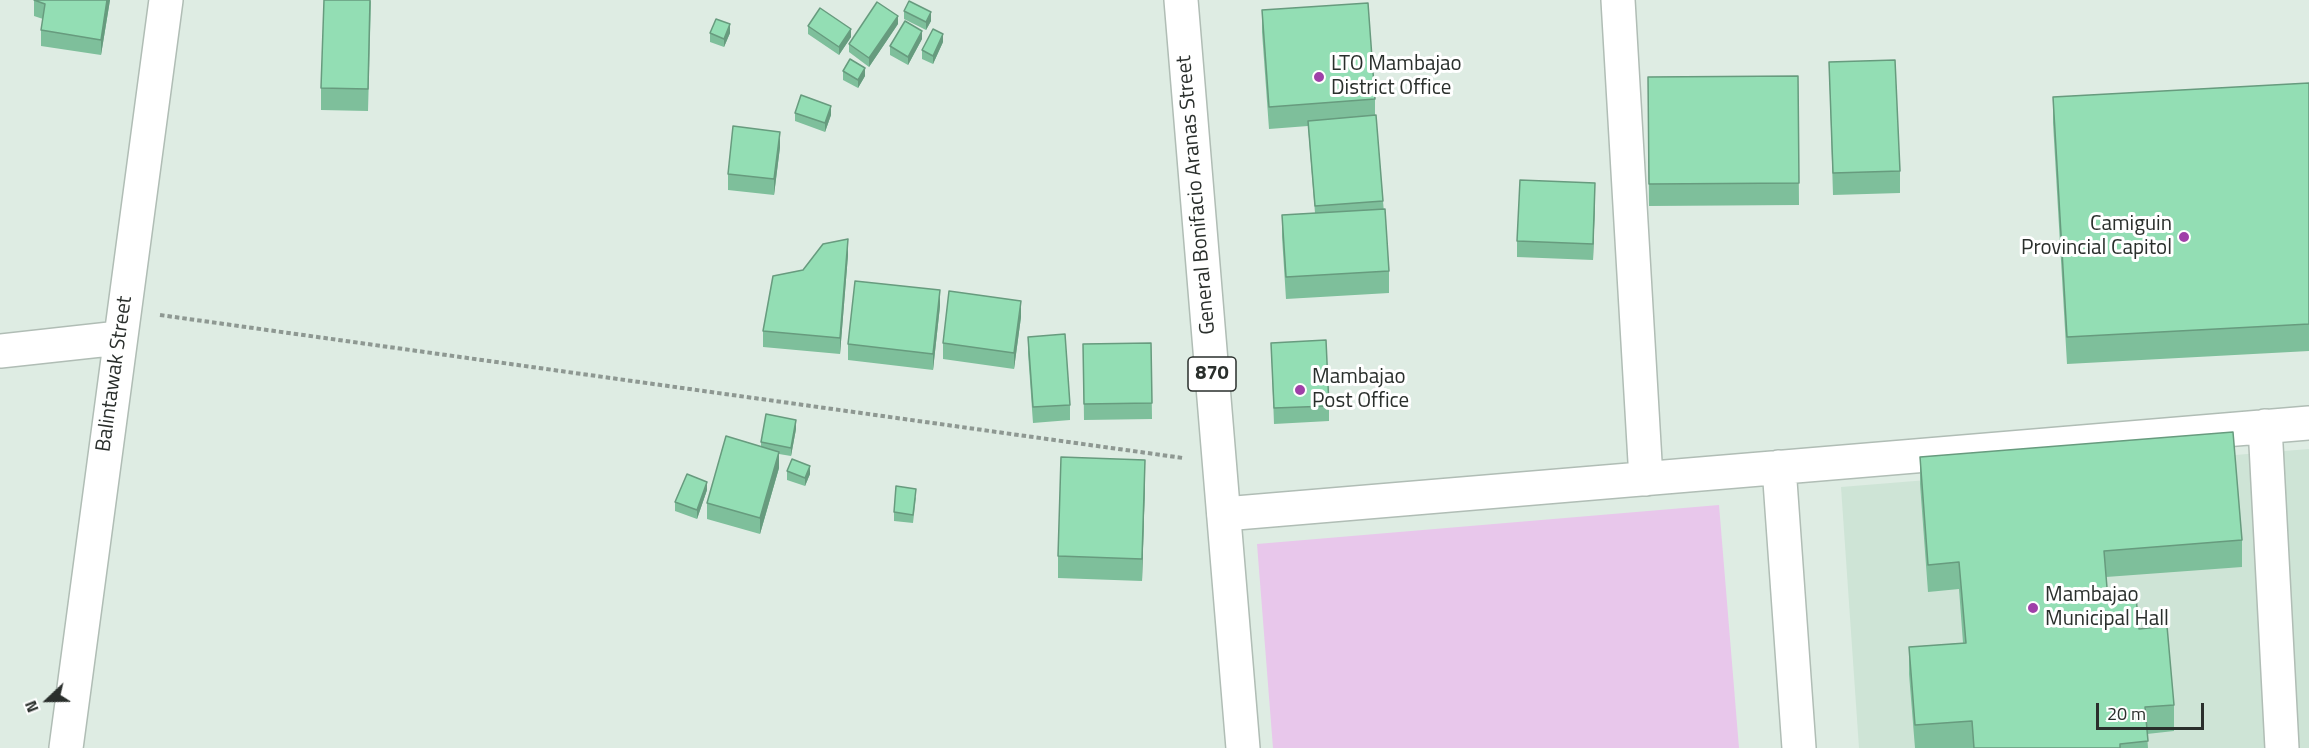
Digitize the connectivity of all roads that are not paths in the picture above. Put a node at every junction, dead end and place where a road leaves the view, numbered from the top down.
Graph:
1 (166, 0) edge
2 (1181, 0) edge
3 (1618, 0) edge
4 (122, 324) junction
5 (0, 351) edge
6 (2309, 423) edge
7 (2265, 426) junction
8 (1779, 467) junction
9 (1646, 479) junction
10 (1224, 514) junction
11 (66, 748) edge
12 (1243, 748) edge
13 (1799, 748) edge
14 (2282, 748) edge

1 - 4 street, Balintawak Street
2 - 10 street, General Bonifacio Aranas Street / 870
3 - 9 street
4 - 5 street
4 - 11 street, Balintawak Street
6 - 7 street
7 - 8 street
7 - 14 street
8 - 9 street
8 - 13 street
9 - 10 street
10 - 12 street, General Bonifacio Aranas Street / 870

